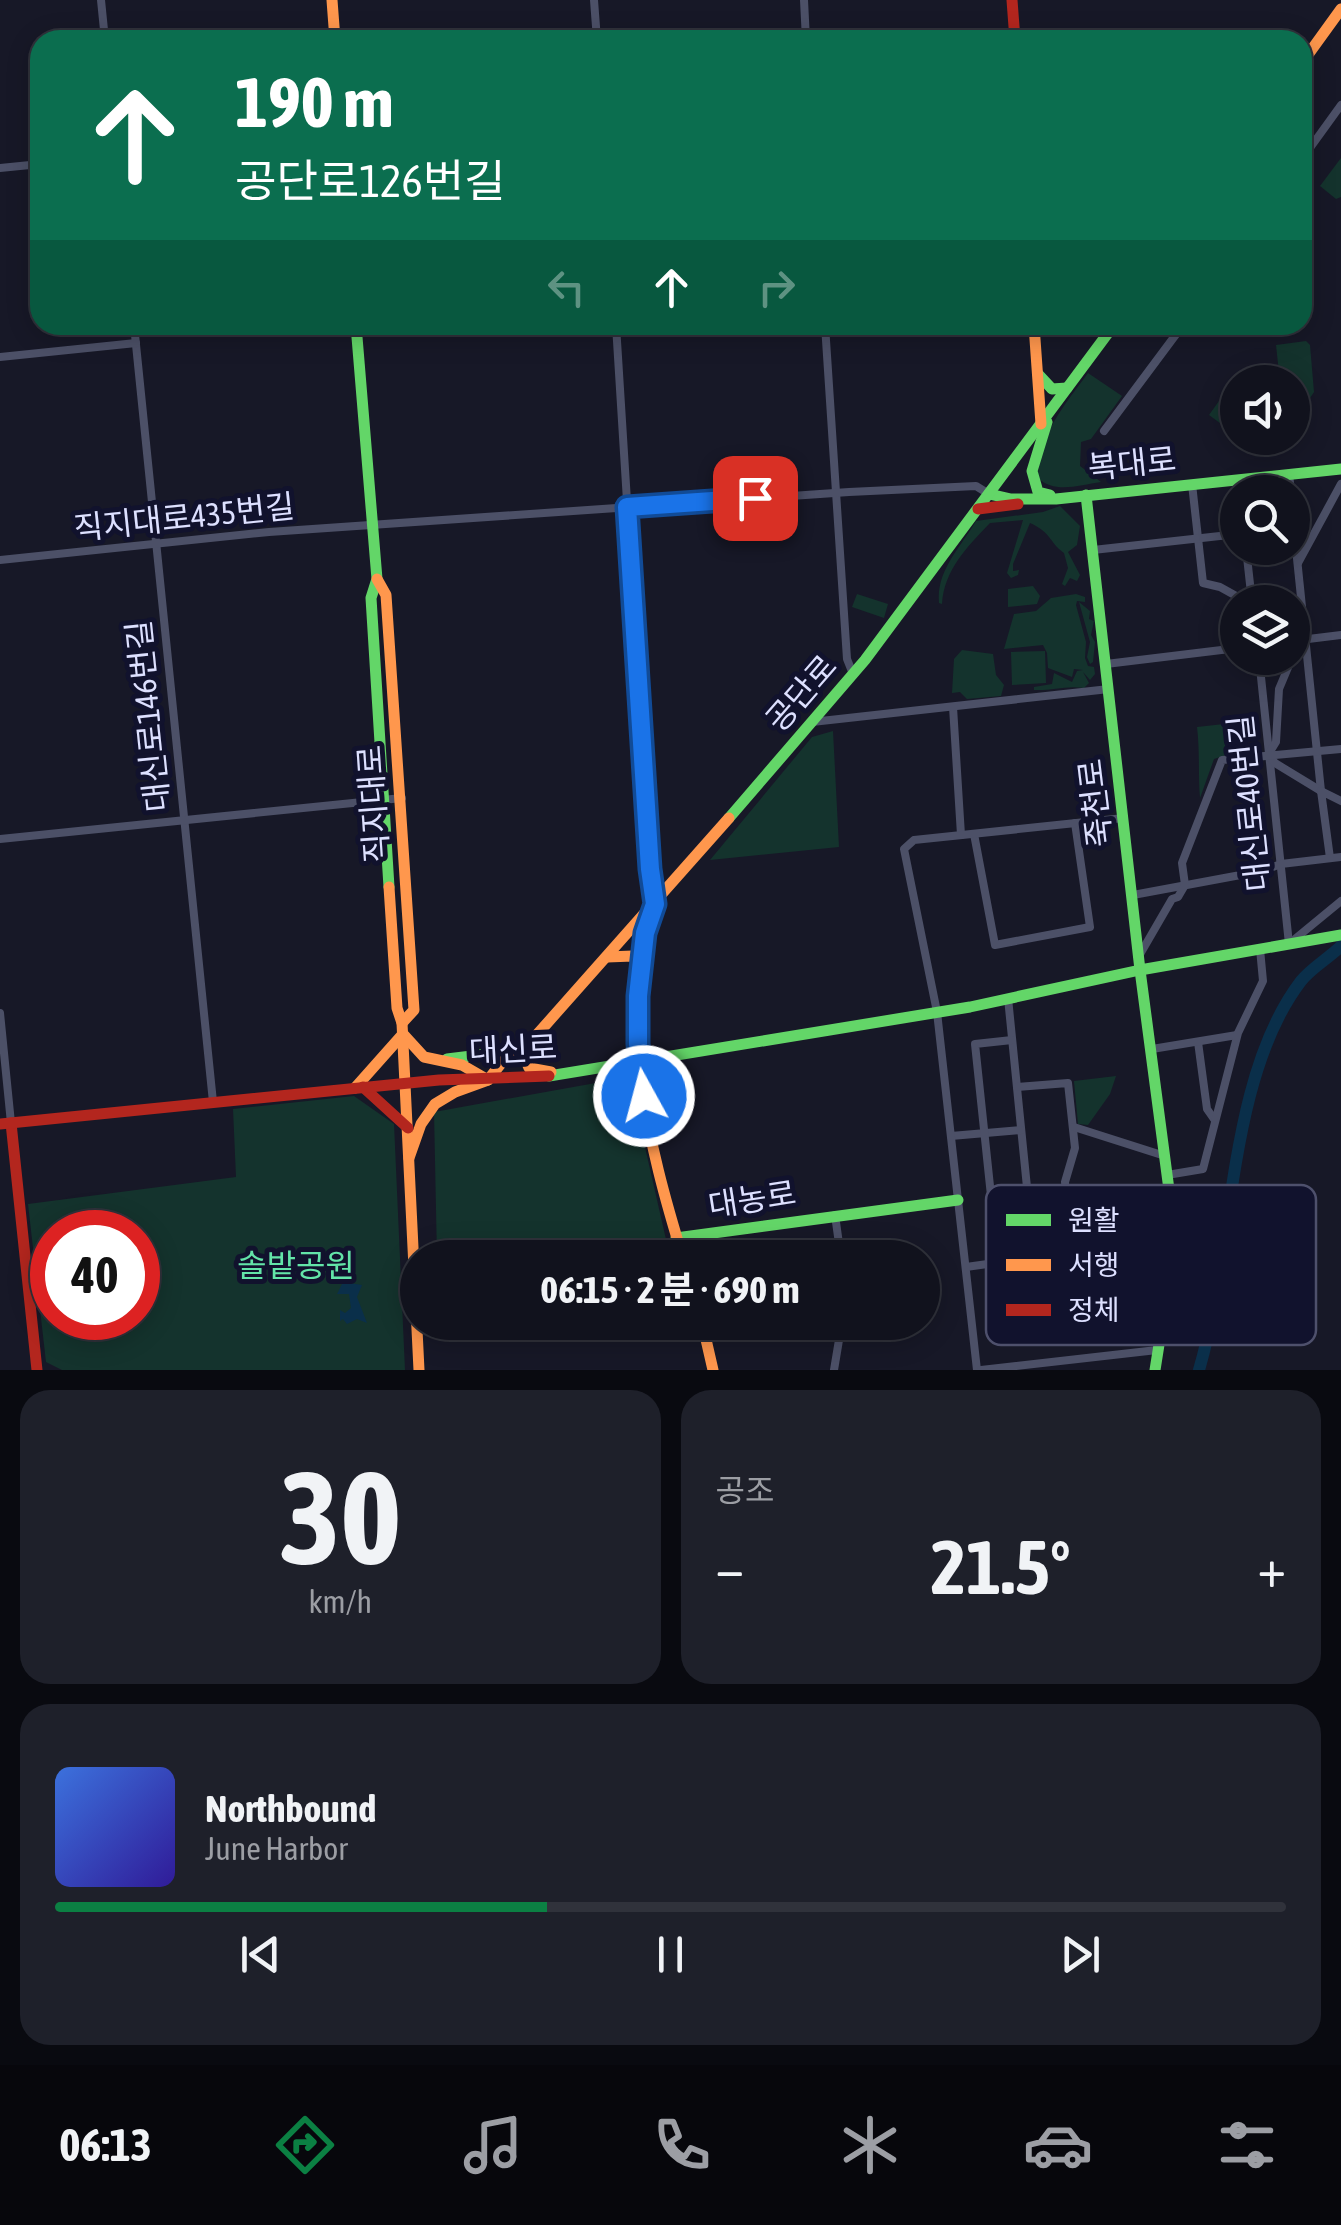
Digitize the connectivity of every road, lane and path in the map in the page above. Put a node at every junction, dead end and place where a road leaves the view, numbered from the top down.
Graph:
1 (101, 0) edge
2 (332, 0) edge
3 (594, 0) edge
4 (804, 0) edge
5 (1012, 0) edge
6 (1341, 8) edge
7 (104, 30) edge
8 (334, 30) edge
9 (596, 30) edge
10 (806, 30) edge
11 (1014, 30) edge
12 (1312, 49) edge
13 (1341, 105) edge
14 (1312, 145) edge
15 (30, 165) edge
16 (0, 168) edge
17 (135, 335) edge
18 (357, 335) edge
19 (617, 335) edge
20 (826, 335) edge
21 (1035, 335) edge
22 (1107, 335) edge
23 (1176, 335) edge
24 (136, 343) junction
25 (0, 357) edge
26 (1038, 374) junction
27 (1067, 388) junction
28 (1050, 412) junction
29 (1041, 424) junction
30 (1104, 431) dead end
31 (1341, 468) edge
32 (1289, 474) joint
33 (1192, 484) junction
34 (1341, 484) edge
35 (837, 493) junction
36 (989, 494) junction
37 (1086, 495) junction
38 (1060, 499) junction
39 (627, 507) junction
40 (978, 509) junction
41 (372, 526) junction
42 (1220, 536) edge
43 (1197, 539) junction
44 (1310, 541) edge
45 (156, 545) junction
46 (1093, 550) junction
47 (0, 560) edge
48 (377, 579) junction
49 (1220, 590) edge
50 (1341, 635) edge
51 (1310, 639) edge
52 (1220, 650) edge
53 (1106, 664) junction
54 (853, 674) junction
55 (1261, 675) edge
56 (1285, 675) edge
57 (1305, 675) edge
58 (1109, 690) junction
59 (953, 707) junction
60 (812, 722) junction
61 (1341, 749) edge
62 (1319, 752) junction
63 (1268, 756) junction
64 (1322, 791) junction
65 (402, 798) junction
66 (384, 800) junction
67 (1341, 801) edge
68 (1124, 818) junction
69 (184, 820) junction
70 (1074, 823) junction
71 (974, 834) junction
72 (961, 836) junction
73 (0, 839) edge
74 (1341, 856) edge
75 (1330, 858) junction
76 (1281, 864) junction
77 (1185, 886) junction
78 (1134, 895) junction
79 (1341, 901) edge
80 (655, 904) junction
81 (1341, 935) edge
82 (1291, 944) junction
83 (1260, 949) junction
84 (606, 957) junction
85 (1140, 963) junction
86 (640, 971) junction
87 (1008, 998) junction
88 (937, 1012) junction
89 (0, 1013) edge
90 (402, 1028) junction
91 (1237, 1035) junction
92 (1012, 1040) junction
93 (1198, 1042) junction
94 (529, 1043) junction
95 (1152, 1049) junction
96 (517, 1050) junction
97 (434, 1060) junction
98 (640, 1060) junction
99 (564, 1074) junction
100 (488, 1080) junction
101 (405, 1083) junction
102 (359, 1087) junction
103 (1016, 1087) junction
104 (213, 1102) junction
105 (1214, 1119) junction
106 (6, 1123) edge
107 (408, 1128) junction
108 (1074, 1128) junction
109 (1021, 1130) junction
110 (984, 1134) junction
111 (952, 1136) junction
112 (1165, 1156) junction
113 (409, 1158) junction
114 (1168, 1175) junction
115 (990, 1185) edge
116 (1027, 1185) edge
117 (1065, 1185) edge
118 (1169, 1185) edge
119 (958, 1200) junction
120 (835, 1215) junction
121 (676, 1238) joint
122 (838, 1240) edge
123 (986, 1264) edge
124 (966, 1267) junction
125 (706, 1340) edge
126 (839, 1340) edge
127 (418, 1344) junction
128 (1158, 1345) edge
129 (1157, 1350) junction
130 (1070, 1365) edge
131 (36, 1370) edge
132 (419, 1370) edge
133 (430, 1370) edge
134 (714, 1370) edge
135 (834, 1370) edge
136 (979, 1370) edge
137 (1155, 1370) edge

1 - 7 street
2 - 8 street
3 - 9 street
4 - 10 street
5 - 11 street
6 - 12 street
13 - 14 street
15 - 16 street
17 - 24 street, 대신로146번길
18 - 41 street, 직지대로
19 - 39 street
20 - 35 street
21 - 26 street
22 - 27 street, 공단로
23 - 30 street
24 - 25 street
24 - 45 street, 대신로146번길
26 - 27 street
26 - 29 street
27 - 28 street, 공단로
28 - 29 street, 공단로
28 - 38 street
29 - 36 street, 공단로
31 - 32 street, 복대로
32 - 33 street, 복대로
33 - 37 street, 복대로
33 - 43 street
34 - 44 street
35 - 36 street, 직지대로435번길
35 - 39 street, 직지대로435번길
35 - 54 street
36 - 38 street, 복대로
36 - 40 street, 공단로
37 - 38 street, 복대로
37 - 46 street, 죽천로
38 - 40 street
39 - 41 street, 직지대로435번길
39 - 80 street
40 - 54 street, 공단로
41 - 45 street, 직지대로435번길
41 - 48 street, 직지대로
42 - 43 street
43 - 46 street
43 - 49 street
45 - 47 street, 직지대로435번길
45 - 69 street, 대신로146번길
46 - 53 street, 죽천로
48 - 65 street, 직지대로
48 - 66 street, 직지대로
50 - 51 street
52 - 53 street
53 - 58 street, 죽천로
54 - 60 street, 공단로
55 - 63 street, 대신로40번길
56 - 63 street
57 - 62 street
58 - 59 street
58 - 68 street, 죽천로
59 - 60 street
59 - 72 street
60 - 80 street, 공단로
61 - 62 street
62 - 63 street
62 - 64 street
63 - 64 street
63 - 76 street, 대신로40번길
63 - 77 street
64 - 67 street
64 - 75 street
65 - 66 street
65 - 90 street, 직지대로
66 - 69 street
66 - 90 street, 직지대로
68 - 70 street
68 - 78 street, 죽천로
69 - 73 street
69 - 104 street, 대신로146번길
70 - 71 street
70 - 71 street
71 - 72 street
72 - 88 street
74 - 75 street
75 - 76 street
76 - 77 street
76 - 82 street, 대신로40번길
77 - 78 street
77 - 85 street
78 - 85 street, 죽천로
79 - 82 street
80 - 84 street, 공단로
80 - 86 street, 대농로
81 - 82 street, 대신로
82 - 83 street, 대신로
83 - 85 street, 대신로
83 - 91 street
84 - 86 street
84 - 94 street, 공단로
85 - 87 street, 대신로
85 - 95 street, 죽천로
86 - 98 street, 대농로
87 - 88 street, 대신로
87 - 92 street
88 - 98 street, 대신로
88 - 111 street
89 - 106 street
90 - 97 street
90 - 101 street, 직지대로
90 - 102 street
91 - 93 street
91 - 105 street
92 - 103 street
92 - 110 street
93 - 95 street
93 - 105 street
94 - 96 street, 공단로
94 - 99 street
95 - 112 street, 죽천로
96 - 97 street
96 - 100 street
97 - 100 street
98 - 99 street, 대신로
98 - 121 street, 대농로
99 - 100 street, 대신로
100 - 101 street, 대신로
100 - 113 street
101 - 102 street, 대신로
101 - 107 street, 직지대로
102 - 104 street, 대신로
102 - 107 street
103 - 108 street
103 - 109 street
104 - 106 street, 대신로
105 - 114 street
106 - 131 street
107 - 113 street, 직지대로
108 - 112 street
108 - 117 street
109 - 110 street
109 - 116 street
110 - 111 street
110 - 115 street
111 - 119 street
112 - 114 street, 죽천로
113 - 127 street, 직지대로
114 - 118 street, 죽천로
119 - 120 street, 대농로
119 - 124 street
120 - 121 street, 대농로
120 - 122 street
123 - 124 street
124 - 136 street
125 - 134 street
126 - 135 street
127 - 132 street, 직지대로
127 - 133 street
128 - 129 street, 죽천로
129 - 130 street
129 - 137 street, 죽천로
130 - 136 street

